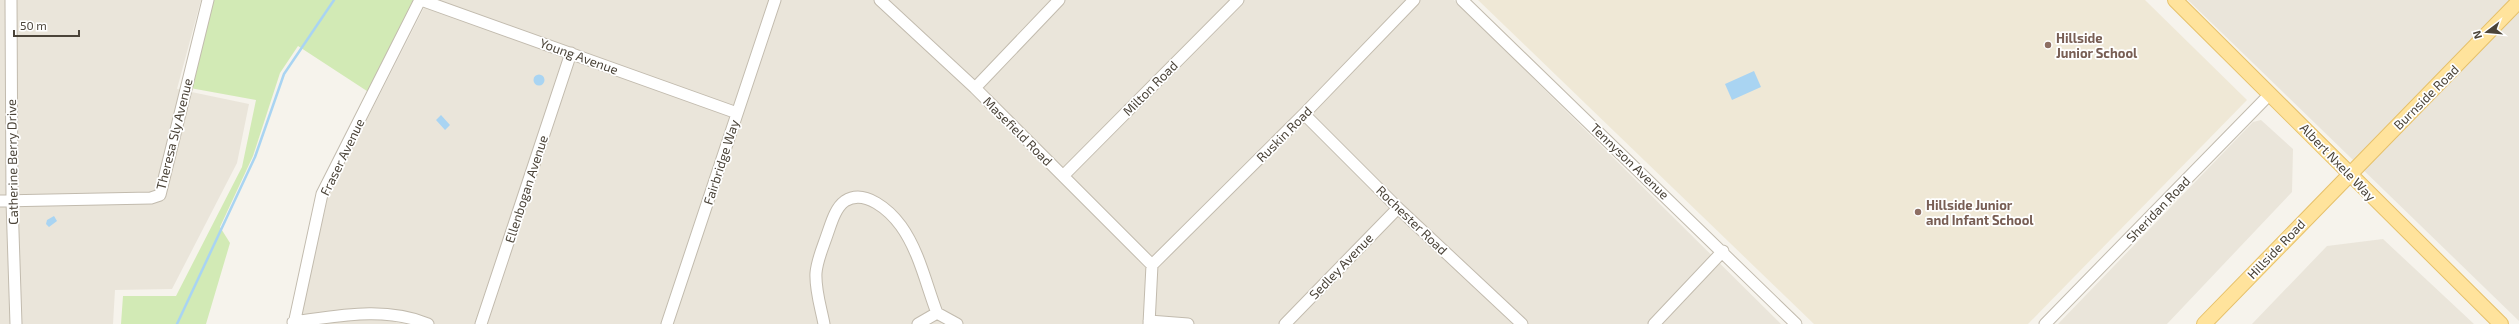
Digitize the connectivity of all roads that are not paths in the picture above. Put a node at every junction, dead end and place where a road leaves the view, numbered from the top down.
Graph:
1 (11, 0) edge
2 (208, 0) edge
3 (420, 0) edge
4 (775, 0) edge
5 (880, 0) edge
6 (1059, 0) edge
7 (1238, 0) edge
8 (1414, 0) edge
9 (1462, 0) edge
10 (2175, 0) edge
11 (2519, 1) edge
12 (571, 53) junction
13 (975, 88) junction
14 (2270, 94) junction
15 (737, 113) junction
16 (1304, 114) junction
17 (2349, 174) junction
18 (1062, 176) junction
19 (0, 201) edge
20 (12, 201) junction
21 (1398, 208) junction
22 (1723, 251) junction
23 (1152, 265) junction
24 (937, 313) junction
25 (1149, 322) edge
26 (293, 323) edge
27 (16, 324) edge
28 (428, 324) edge
29 (481, 324) edge
30 (667, 324) edge
31 (824, 324) edge
32 (918, 324) edge
33 (957, 324) edge
34 (1188, 324) edge
35 (1285, 324) edge
36 (1522, 324) edge
37 (1654, 324) edge
38 (1796, 324) edge
39 (2045, 324) edge
40 (2204, 324) edge
41 (2501, 324) edge

1 - 20 street, Catherine Berry Drive
2 - 20 street, Theresa Sly Avenue
3 - 12 street, Young Avenue
3 - 26 street, Fraser Avenue
4 - 15 street, Fairbridge Way
5 - 13 street, Masefield Road
6 - 13 street
7 - 18 street, Milton Road
8 - 16 street, Ruskin Road
9 - 22 street, Tennyson Avenue
10 - 14 main road, Albert Nxele Way
11 - 17 main road, Burnside Road
12 - 15 street, Young Avenue
12 - 29 street, Ellenbogan Avenue
13 - 18 street, Masefield Road
14 - 17 main road, Albert Nxele Way
14 - 39 street, Sheridan Road
15 - 30 street, Fairbridge Way
16 - 21 street, Rochester Road
16 - 23 street, Ruskin Road
17 - 40 main road, Hillside Road
17 - 41 main road, Albert Nxele Way
18 - 23 street, Masefield Road
19 - 20 street
20 - 27 street, Catherine Berry Drive
21 - 35 street, Sedley Avenue
21 - 36 street, Rochester Road
22 - 37 street
22 - 38 street, Tennyson Avenue
23 - 25 street
24 - 31 street
24 - 32 street
24 - 33 street
25 - 34 street
26 - 28 street

